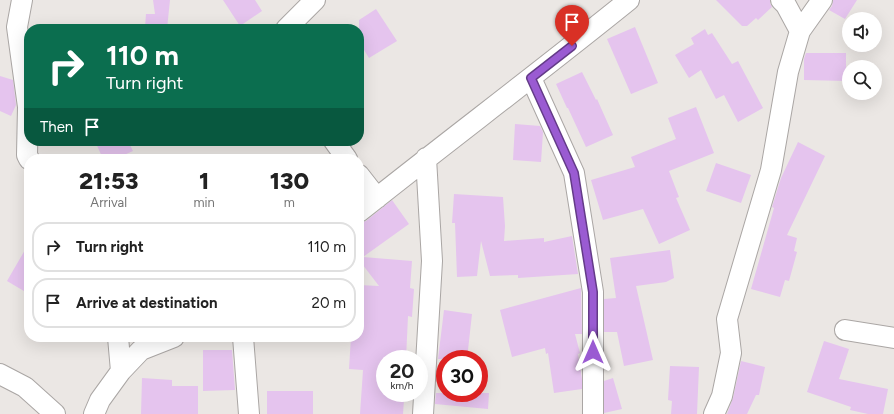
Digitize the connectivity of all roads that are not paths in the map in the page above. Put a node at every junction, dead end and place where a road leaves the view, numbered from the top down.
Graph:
1 (22, 0) edge
2 (315, 0) edge
3 (629, 0) edge
4 (781, 0) edge
5 (822, 0) edge
6 (291, 24) edge
7 (800, 31) junction
8 (531, 78) junction
9 (24, 79) edge
10 (426, 158) junction
11 (364, 181) edge
12 (377, 198) junction
13 (364, 208) edge
14 (845, 330) dead end
15 (894, 338) edge
16 (118, 342) edge
17 (161, 342) edge
18 (244, 342) edge
19 (121, 371) junction
20 (0, 374) edge
21 (55, 414) edge
22 (94, 414) edge
23 (249, 414) edge
24 (423, 414) edge
25 (593, 414) edge
26 (714, 414) edge

1 - 9 street
2 - 6 street
3 - 8 street
4 - 7 street
5 - 7 street
7 - 26 street
8 - 10 street
8 - 25 street
10 - 12 street
10 - 24 street
11 - 12 street
12 - 13 street
14 - 15 street
16 - 19 street
17 - 19 street
18 - 23 street
19 - 22 street
20 - 21 street

